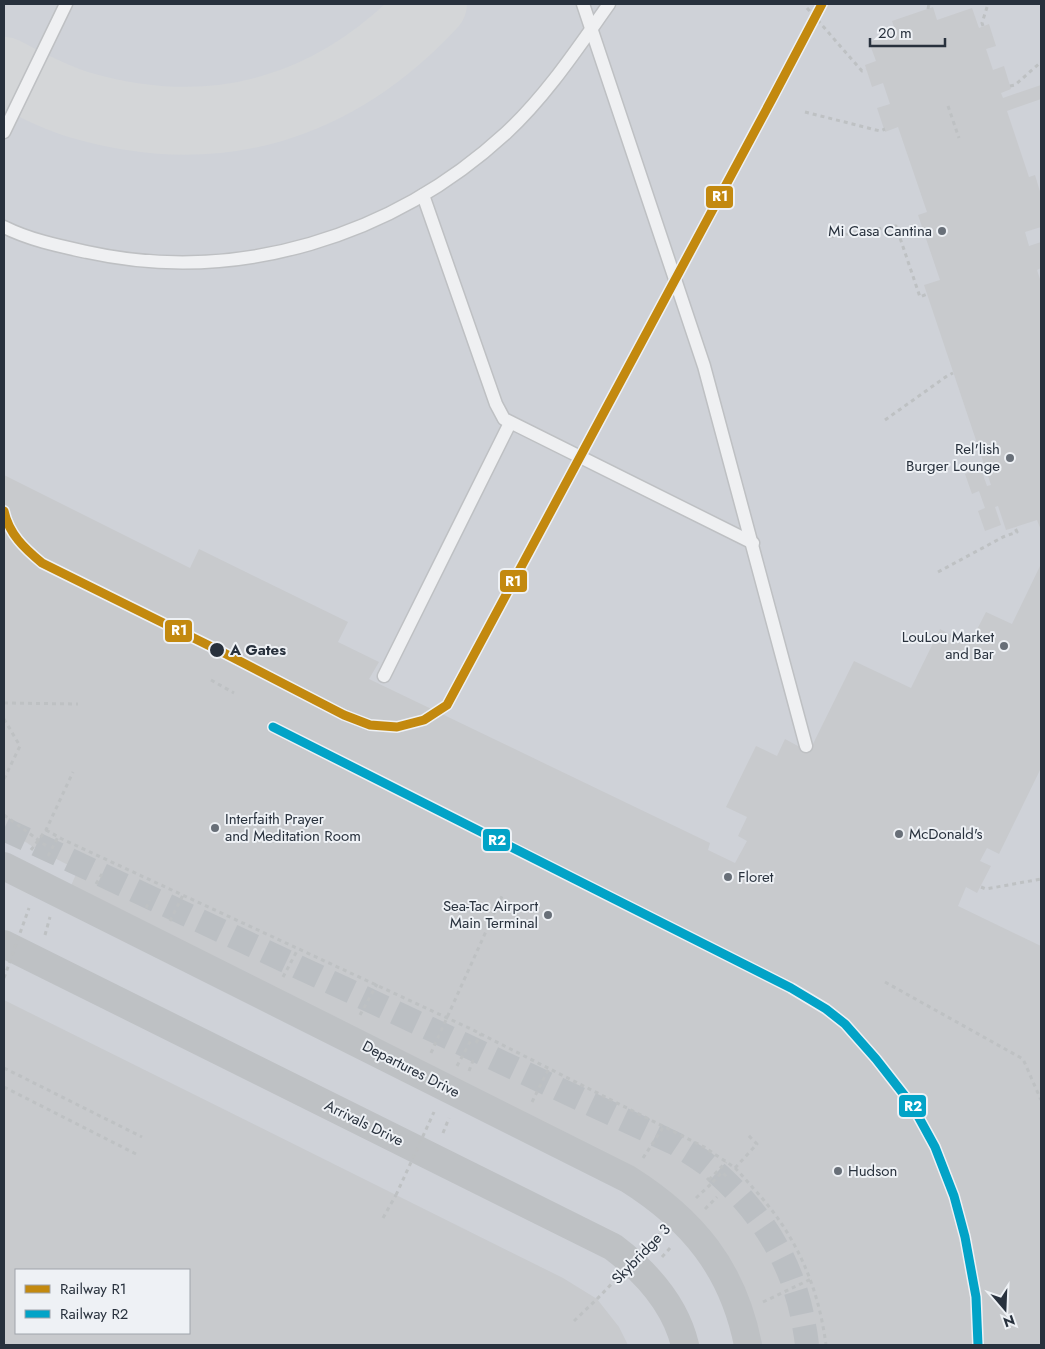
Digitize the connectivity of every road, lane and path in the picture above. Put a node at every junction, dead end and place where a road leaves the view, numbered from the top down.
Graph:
1 (66, 4) edge
2 (583, 4) edge
3 (609, 4) edge
4 (929, 4) edge
5 (988, 4) edge
6 (807, 8) dead end
7 (928, 9) dead end
8 (983, 26) dead end
9 (592, 28) junction
10 (1041, 62) edge
11 (866, 69) dead end
12 (1010, 86) dead end
13 (948, 106) dead end
14 (805, 112) dead end
15 (884, 129) dead end
16 (4, 132) edge
17 (959, 138) dead end
18 (423, 195) junction
19 (4, 227) edge
20 (830, 237) dead end
21 (927, 294) dead end
22 (953, 373) dead end
23 (885, 420) dead end
24 (510, 424) junction
25 (1015, 528) dead end
26 (752, 543) junction
27 (938, 572) dead end
28 (384, 676) dead end
29 (211, 680) dead end
30 (234, 693) dead end
31 (4, 703) edge
32 (78, 704) dead end
33 (4, 719) edge
34 (806, 746) dead end
35 (74, 772) dead end
36 (4, 779) edge
37 (4, 815) edge
38 (46, 830) junction
39 (58, 837) junction
40 (62, 839) junction
41 (59, 844) dead end
42 (33, 847) dead end
43 (48, 847) dead end
44 (45, 865) dead end
45 (4, 866) edge
46 (1041, 879) edge
47 (981, 887) dead end
48 (183, 895) junction
49 (502, 896) dead end
50 (31, 903) dead end
51 (166, 929) dead end
52 (4, 944) edge
53 (298, 948) junction
54 (4, 978) edge
55 (282, 980) dead end
56 (885, 982) dead end
57 (376, 984) junction
58 (360, 1016) dead end
59 (447, 1018) junction
60 (481, 1034) junction
61 (471, 1040) dead end
62 (476, 1043) dead end
63 (4, 1068) edge
64 (549, 1068) junction
65 (454, 1072) dead end
66 (421, 1074) junction
67 (4, 1087) edge
68 (1041, 1100) edge
69 (437, 1106) dead end
70 (528, 1109) dead end
71 (664, 1126) junction
72 (748, 1135) dead end
73 (142, 1137) dead end
74 (136, 1154) dead end
75 (726, 1162) junction
76 (639, 1164) dead end
77 (735, 1168) junction
78 (727, 1177) dead end
79 (709, 1180) junction
80 (692, 1202) dead end
81 (383, 1218) dead end
82 (665, 1230) dead end
83 (811, 1279) junction
84 (759, 1304) dead end
85 (574, 1321) dead end
86 (684, 1345) edge
87 (748, 1345) edge
88 (826, 1345) edge

1 - 16 lane
2 - 9 lane
3 - 9 lane
4 - 7 path
5 - 8 path
6 - 11 path
9 - 18 lane
9 - 26 lane
10 - 12 path
13 - 17 path
14 - 15 path
18 - 19 lane
18 - 24 lane
20 - 21 path
22 - 23 path
24 - 26 lane
24 - 28 lane
25 - 27 path
26 - 34 lane
29 - 30 path
31 - 32 path
33 - 36 path
35 - 38 path
37 - 43 path
38 - 39 path
38 - 42 path
39 - 40 path
39 - 44 path
40 - 41 path
40 - 48 path
45 - 66 main road, Departures Drive, bridge
46 - 47 path
48 - 51 path
48 - 53 path
49 - 59 path
50 - 54 path, bridge
52 - 86 main road, Arrivals Drive
53 - 55 path
53 - 57 path
56 - 68 path
57 - 58 path
57 - 59 path
59 - 60 path
59 - 66 path
60 - 62 path
60 - 64 path
61 - 65 path
63 - 73 path
64 - 70 path
64 - 71 path
66 - 87 main road, Departures Drive, bridge
67 - 74 path
69 - 81 path, bridge
71 - 75 path
71 - 76 path
72 - 77 path
75 - 77 path
75 - 79 path
77 - 83 path
78 - 79 path
79 - 80 path
82 - 85 path, Skybridge 3, bridge
83 - 84 path
83 - 88 path

